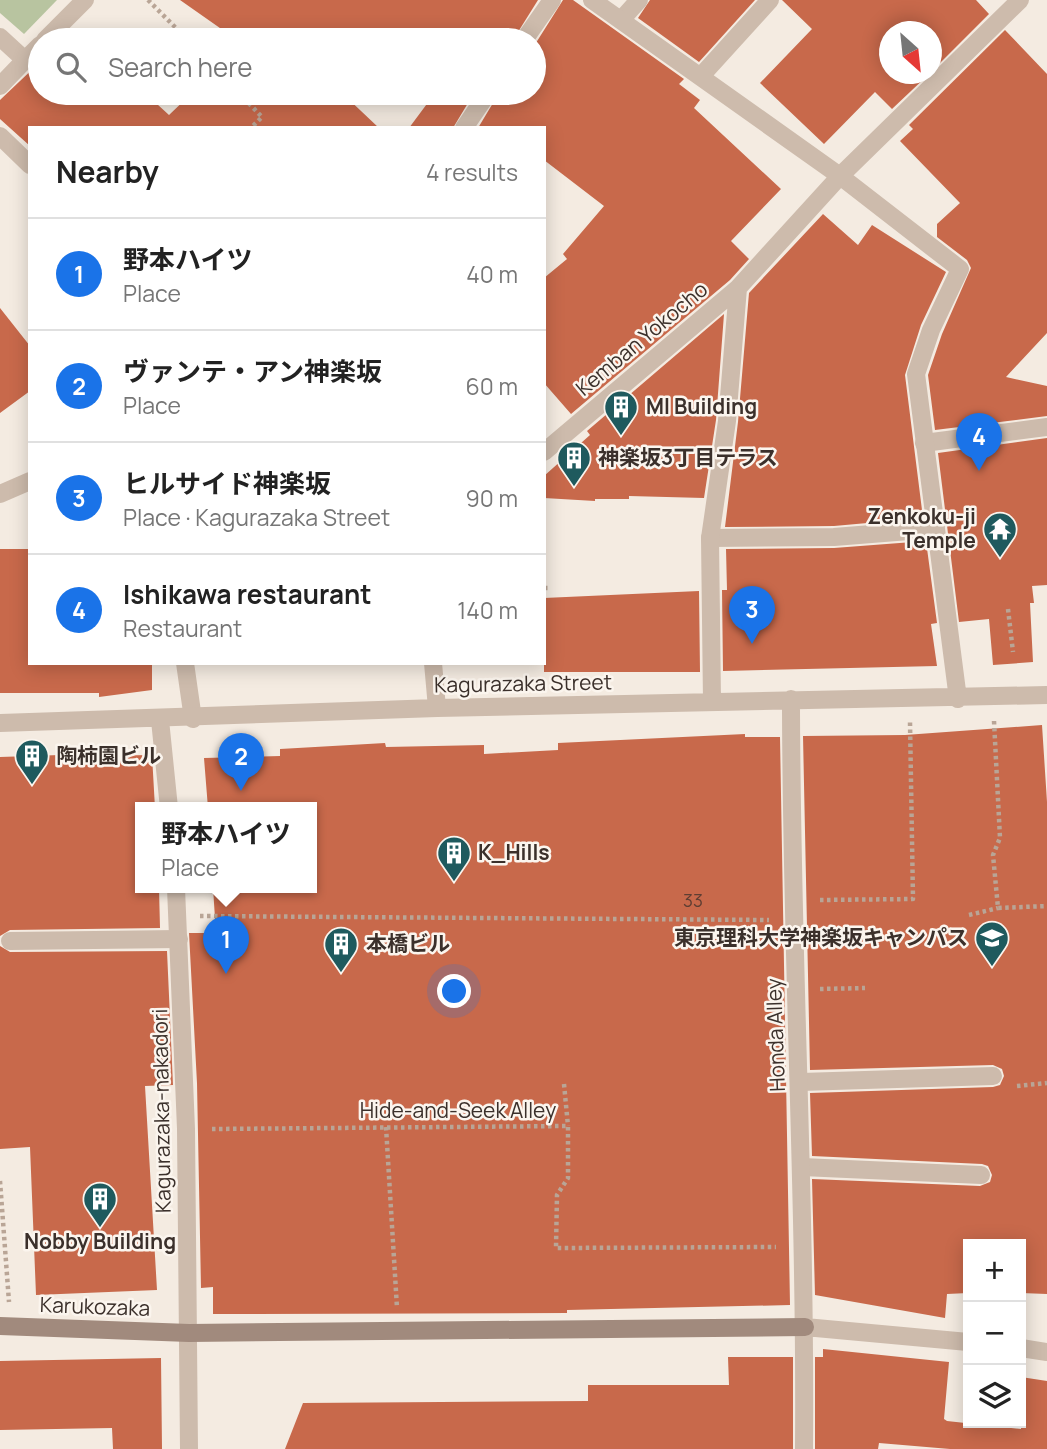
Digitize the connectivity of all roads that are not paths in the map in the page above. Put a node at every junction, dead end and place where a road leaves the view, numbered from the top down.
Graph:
1 (85, 0) edge
2 (552, 0) edge
3 (592, 0) edge
4 (639, 0) edge
5 (770, 0) edge
6 (1020, 0) edge
7 (621, 20) junction
8 (56, 28) edge
9 (532, 28) edge
10 (0, 37) edge
11 (28, 57) edge
12 (25, 60) junction
13 (701, 76) junction
14 (0, 86) edge
15 (480, 105) edge
16 (465, 126) edge
17 (0, 136) edge
18 (28, 163) edge
19 (840, 176) junction
20 (738, 288) junction
21 (1047, 427) edge
22 (924, 443) junction
23 (546, 450) edge
24 (28, 482) edge
25 (0, 494) edge
26 (934, 529) junction
27 (710, 538) junction
28 (185, 665) edge
29 (433, 665) edge
30 (1047, 695) edge
31 (791, 699) junction
32 (958, 699) junction
33 (712, 702) junction
34 (437, 708) junction
35 (193, 719) junction
36 (160, 720) junction
37 (0, 723) edge
38 (168, 802) edge
39 (176, 893) edge
40 (179, 939) junction
41 (10, 941) dead end
42 (993, 1076) dead end
43 (800, 1082) junction
44 (802, 1167) junction
45 (981, 1175) dead end
46 (6, 1326) edge
47 (805, 1327) junction
48 (189, 1333) junction
49 (963, 1342) edge
50 (1026, 1349) edge
51 (1047, 1352) edge
52 (189, 1449) edge
53 (804, 1449) edge

1 - 8 street
2 - 9 street
3 - 7 street
4 - 7 street
5 - 13 street
6 - 19 street, Kemban Yokocho
7 - 13 street
10 - 12 street
11 - 12 street
12 - 14 street
13 - 19 street
15 - 16 street
17 - 18 street
19 - 20 street, Kemban Yokocho
19 - 22 street
20 - 23 street, Kemban Yokocho
20 - 27 street
21 - 22 street
22 - 26 street
24 - 25 street
26 - 27 street
26 - 32 street
27 - 33 street
28 - 35 street
29 - 34 street
30 - 32 street, Kagurazaka Street
31 - 32 street, Kagurazaka Street
31 - 33 street, Kagurazaka Street
31 - 43 street, Honda Alley
33 - 34 street, Kagurazaka Street
34 - 35 street, Kagurazaka Street
35 - 36 street, Kagurazaka Street
36 - 37 street, Kagurazaka Street
36 - 38 street
39 - 40 street, Kagurazaka-nakadori
40 - 41 street
40 - 48 street, Kagurazaka-nakadori
42 - 43 street
43 - 44 street, Honda Alley
44 - 45 street
44 - 47 street, Honda Alley
46 - 48 street, Karukozaka
47 - 48 street, Karukozaka
47 - 49 street
47 - 53 street, Honda Alley
48 - 52 street, Kagurazaka-nakadori
50 - 51 street

